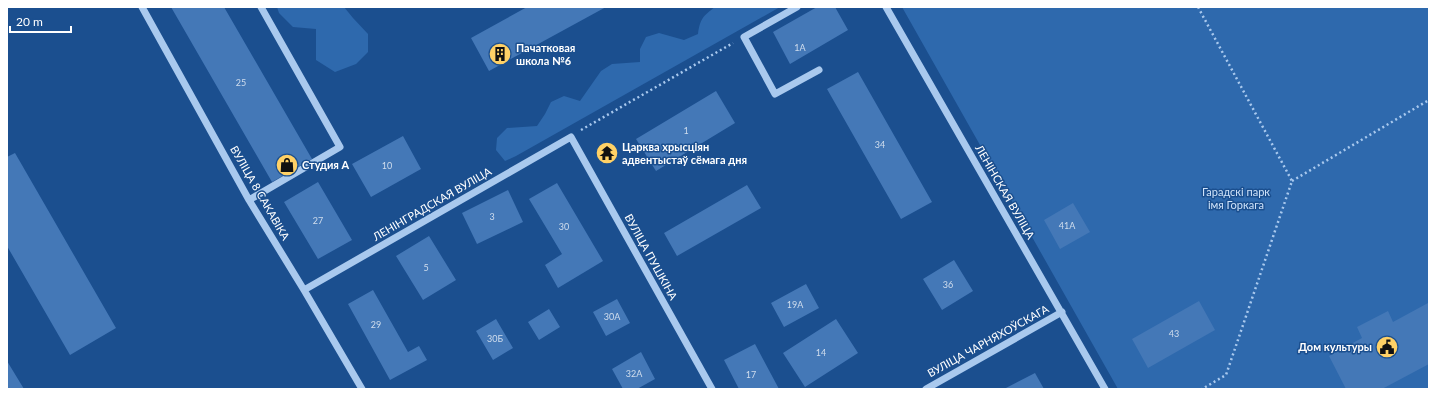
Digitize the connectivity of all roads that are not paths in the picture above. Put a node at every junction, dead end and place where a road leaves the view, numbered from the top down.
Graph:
1 (142, 7) edge
2 (261, 7) edge
3 (797, 7) edge
4 (886, 7) edge
5 (819, 70) dead end
6 (570, 137) joint
7 (250, 200) junction
8 (304, 290) junction
9 (1062, 312) junction
10 (362, 389) edge
11 (712, 389) edge
12 (926, 389) edge
13 (1105, 389) edge

1 - 7 street, ВУЛІЦА 8 САКАВІКА
2 - 7 street
3 - 5 street
4 - 9 street, ЛЕНІНСКАЯ ВУЛІЦА
6 - 8 street, ЛЕНІНГРАДСКАЯ ВУЛІЦА
6 - 11 street, ВУЛІЦА ПУШКІНА
7 - 8 street, ВУЛІЦА 8 САКАВІКА
8 - 10 street, ВУЛІЦА 8 САКАВІКА
9 - 12 street, ВУЛІЦА ЧАРНЯХОЎСКАГА
9 - 13 street, ЛЕНІНСКАЯ ВУЛІЦА

